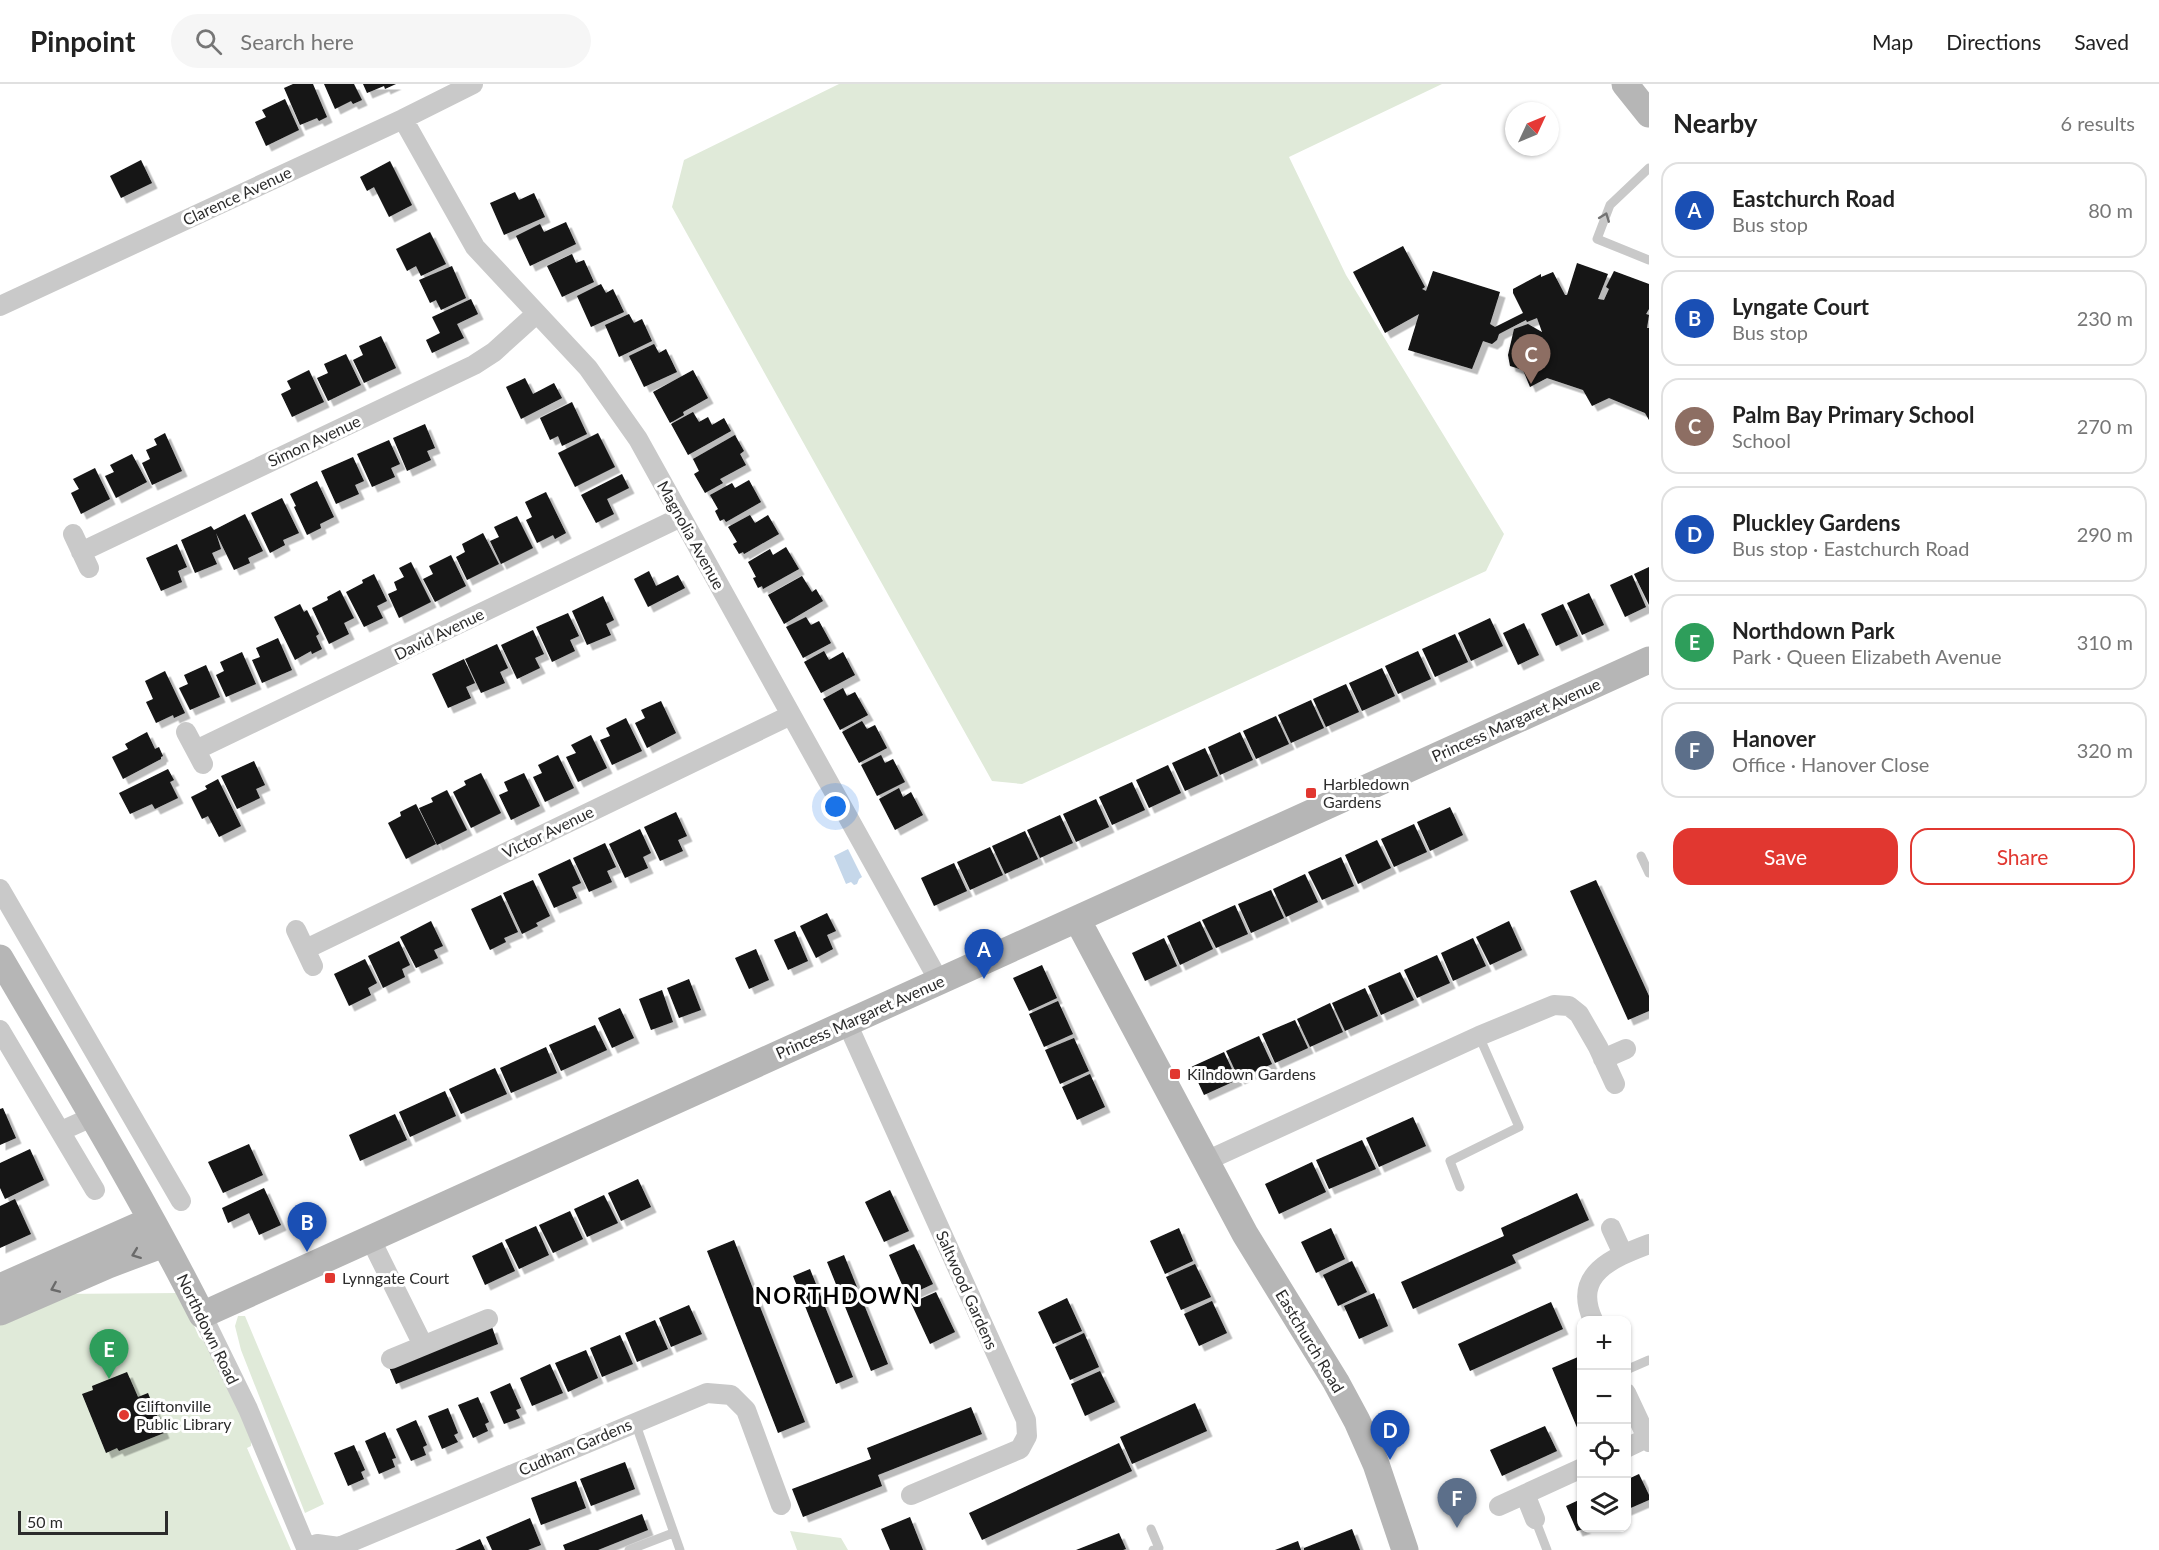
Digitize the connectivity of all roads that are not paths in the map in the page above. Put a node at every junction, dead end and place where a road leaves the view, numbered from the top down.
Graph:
1 (473, 84) edge
2 (1625, 84) edge
3 (1649, 114) edge
4 (403, 119) junction
5 (1649, 168) edge
6 (1649, 260) edge
7 (0, 306) edge
8 (536, 314) junction
9 (681, 517) junction
10 (81, 551) dead end
11 (1649, 660) edge
12 (791, 715) junction
13 (186, 732) dead end
14 (1641, 856) dead end
15 (1649, 873) edge
16 (0, 889) edge
17 (1077, 919) junction
18 (296, 930) dead end
19 (1, 962) edge
20 (939, 981) junction
21 (847, 1023) junction
22 (0, 1030) edge
23 (1479, 1036) junction
24 (91, 1047) junction
25 (1626, 1049) dead end
26 (1603, 1059) junction
27 (62, 1066) junction
28 (1615, 1084) dead end
29 (92, 1117) junction
30 (61, 1131) junction
31 (1206, 1161) junction
32 (1460, 1187) dead end
33 (95, 1190) dead end
34 (181, 1201) dead end
35 (151, 1220) junction
36 (1611, 1228) dead end
37 (370, 1238) junction
38 (164, 1244) junction
39 (1649, 1244) edge
40 (1623, 1254) junction
41 (0, 1287) edge
42 (0, 1312) edge
43 (202, 1315) junction
44 (1591, 1316) edge
45 (488, 1319) dead end
46 (423, 1344) junction
47 (391, 1359) dead end
48 (1649, 1360) edge
49 (1631, 1368) edge
50 (1631, 1404) edge
51 (635, 1422) junction
52 (1648, 1440) edge
53 (1631, 1446) edge
54 (1577, 1470) edge
55 (1525, 1494) junction
56 (911, 1495) dead end
57 (781, 1505) dead end
58 (1499, 1506) dead end
59 (1535, 1520) joint
60 (1152, 1529) dead end
61 (673, 1533) junction
62 (307, 1549) edge
63 (339, 1549) edge
64 (629, 1550) edge
65 (680, 1550) edge
66 (1154, 1550) edge
67 (1405, 1550) edge
68 (1548, 1550) edge

1 - 4 street, Clarence Avenue
2 - 3 main road
4 - 7 street, Clarence Avenue
4 - 8 street, Magnolia Avenue
6 -> 5 lane
8 - 9 street, Magnolia Avenue
8 - 10 street, Simon Avenue
9 - 12 street, Magnolia Avenue
9 - 13 street, David Avenue
11 - 17 main road, Princess Margaret Avenue
12 - 18 street, Victor Avenue
12 - 20 street, Magnolia Avenue
14 - 15 lane
16 - 24 street
17 - 20 main road, Princess Margaret Avenue
17 - 31 main road, Eastchurch Road
19 - 27 main road, Northdown Road
20 - 21 main road, Princess Margaret Avenue
21 - 37 main road, Princess Margaret Avenue
21 - 56 street, Saltwood Gardens
22 - 30 street
23 - 26 street
23 - 31 street
23 - 32 lane
24 - 27 street
24 - 34 street
25 - 26 street
26 - 28 street
27 - 29 main road, Northdown Road
29 - 30 street
29 - 35 main road, Northdown Road
30 - 33 street
31 - 67 main road, Eastchurch Road
35 - 38 main road, Northdown Road
35 - 41 main road
36 - 40 street
37 - 43 main road, Princess Margaret Avenue
37 - 46 street
38 -> 42 main road
38 - 43 main road, Northdown Road
39 - 40 street
40 - 44 street
43 - 62 street, Northdown Road
45 - 46 street
46 - 47 street
48 - 49 lane
50 - 52 street
51 - 57 street, Cudham Gardens
51 - 61 lane
51 - 63 street, Cudham Gardens
52 - 53 street
54 - 55 street
55 - 58 street
55 - 59 street
59 - 68 lane
60 - 66 lane
61 - 64 lane
61 - 65 lane
62 - 63 street, Cudham Gardens

